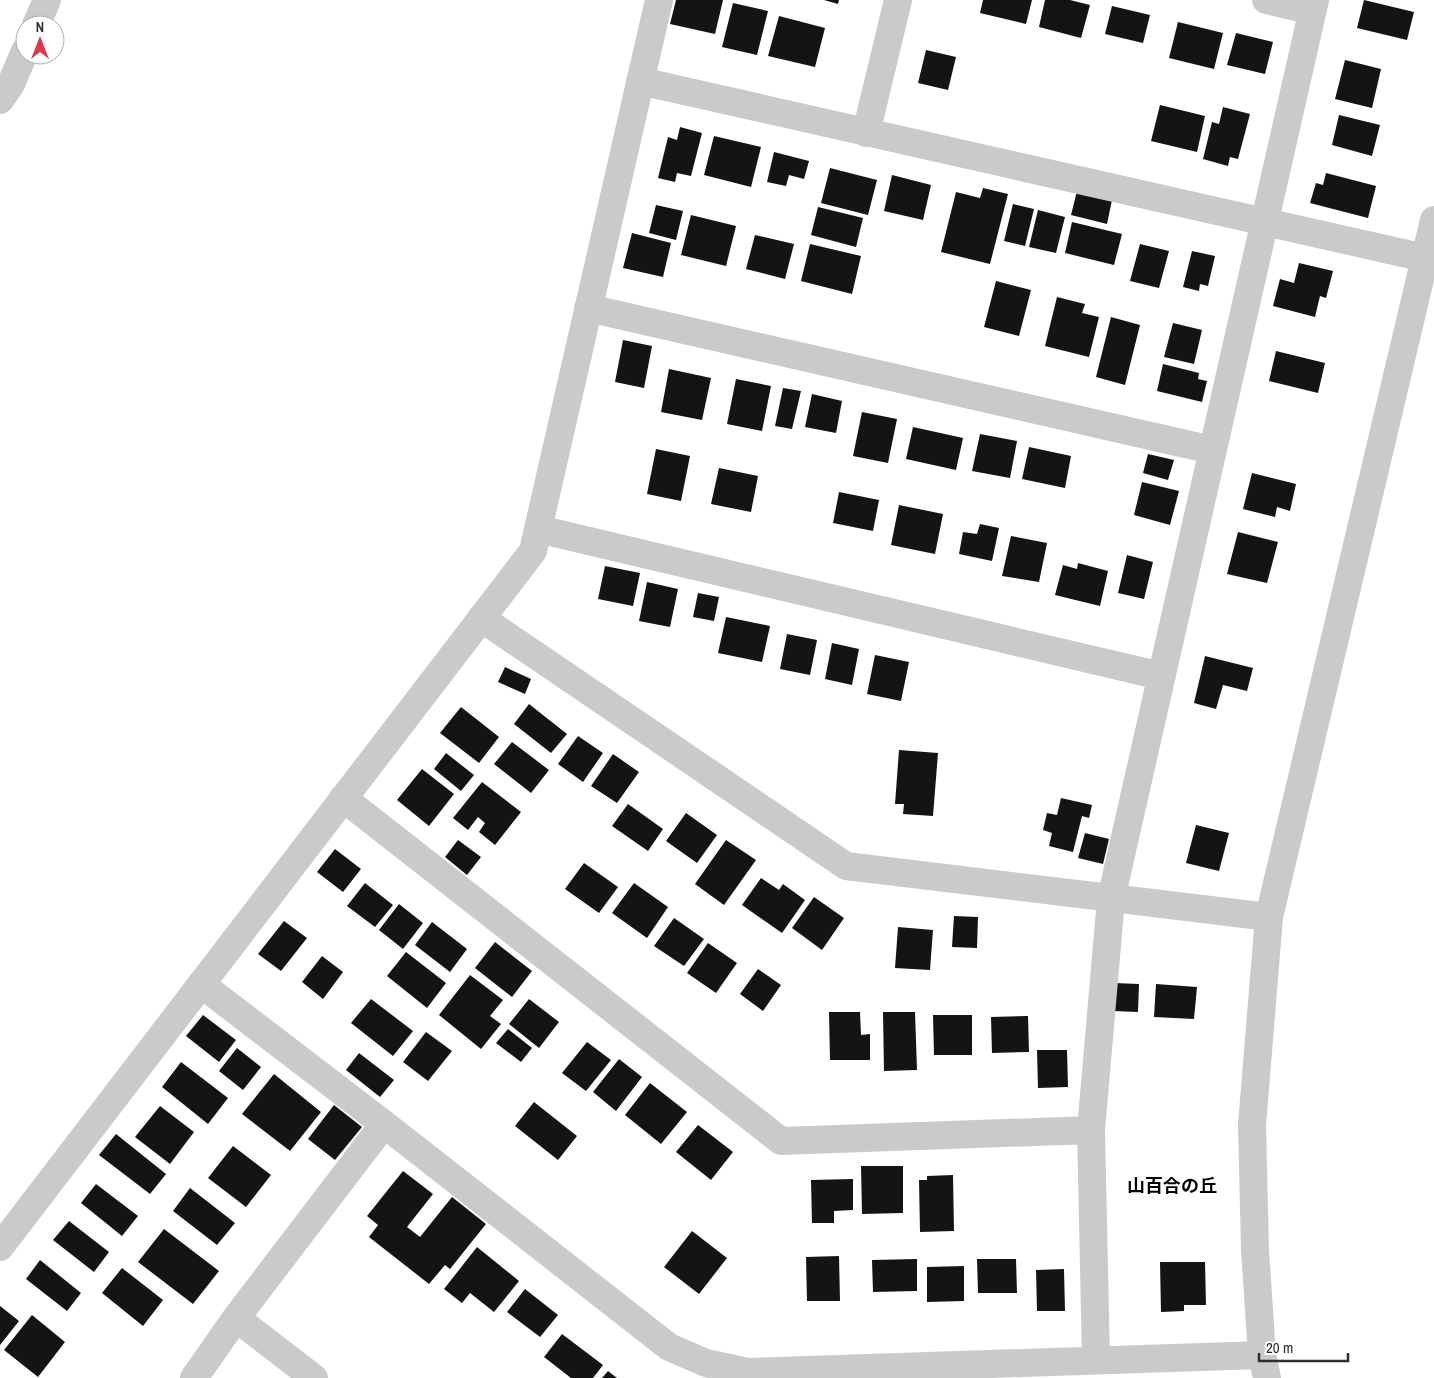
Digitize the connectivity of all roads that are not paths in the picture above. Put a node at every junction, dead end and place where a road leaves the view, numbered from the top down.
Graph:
1 (47, 0) edge
2 (659, 0) edge
3 (898, 0) edge
4 (1266, 0) edge
5 (1313, 5) edge
6 (40, 15) edge
7 (19, 65) edge
8 (640, 81) junction
9 (0, 100) edge
10 (866, 133) junction
11 (1434, 220) edge
12 (1264, 222) junction
13 (1425, 258) junction
14 (588, 308) junction
15 (1212, 450) junction
16 (538, 529) junction
17 (481, 618) junction
18 (1161, 676) junction
19 (343, 798) junction
20 (1111, 899) junction
21 (1268, 917) junction
22 (201, 984) junction
23 (384, 1124) junction
24 (1091, 1130) junction
25 (0, 1246) edge
26 (236, 1318) junction
27 (1096, 1360) junction
28 (1265, 1366) edge
29 (194, 1378) edge
30 (314, 1378) edge

1 - 6 street
2 - 8 street
3 - 10 street
4 - 5 street
5 - 12 street
7 - 9 street
8 - 10 street
8 - 14 street
10 - 12 street
11 - 13 street
12 - 13 street
12 - 15 street
13 - 21 street
14 - 15 street
14 - 16 street
15 - 18 street
16 - 17 street
16 - 18 street
17 - 19 street
17 - 20 street
18 - 20 street
19 - 22 street
19 - 24 street
20 - 21 street
20 - 24 street
21 - 28 street
22 - 23 street
22 - 25 street
23 - 26 street
23 - 27 street
24 - 27 street
26 - 29 street
26 - 30 street
27 - 28 street

